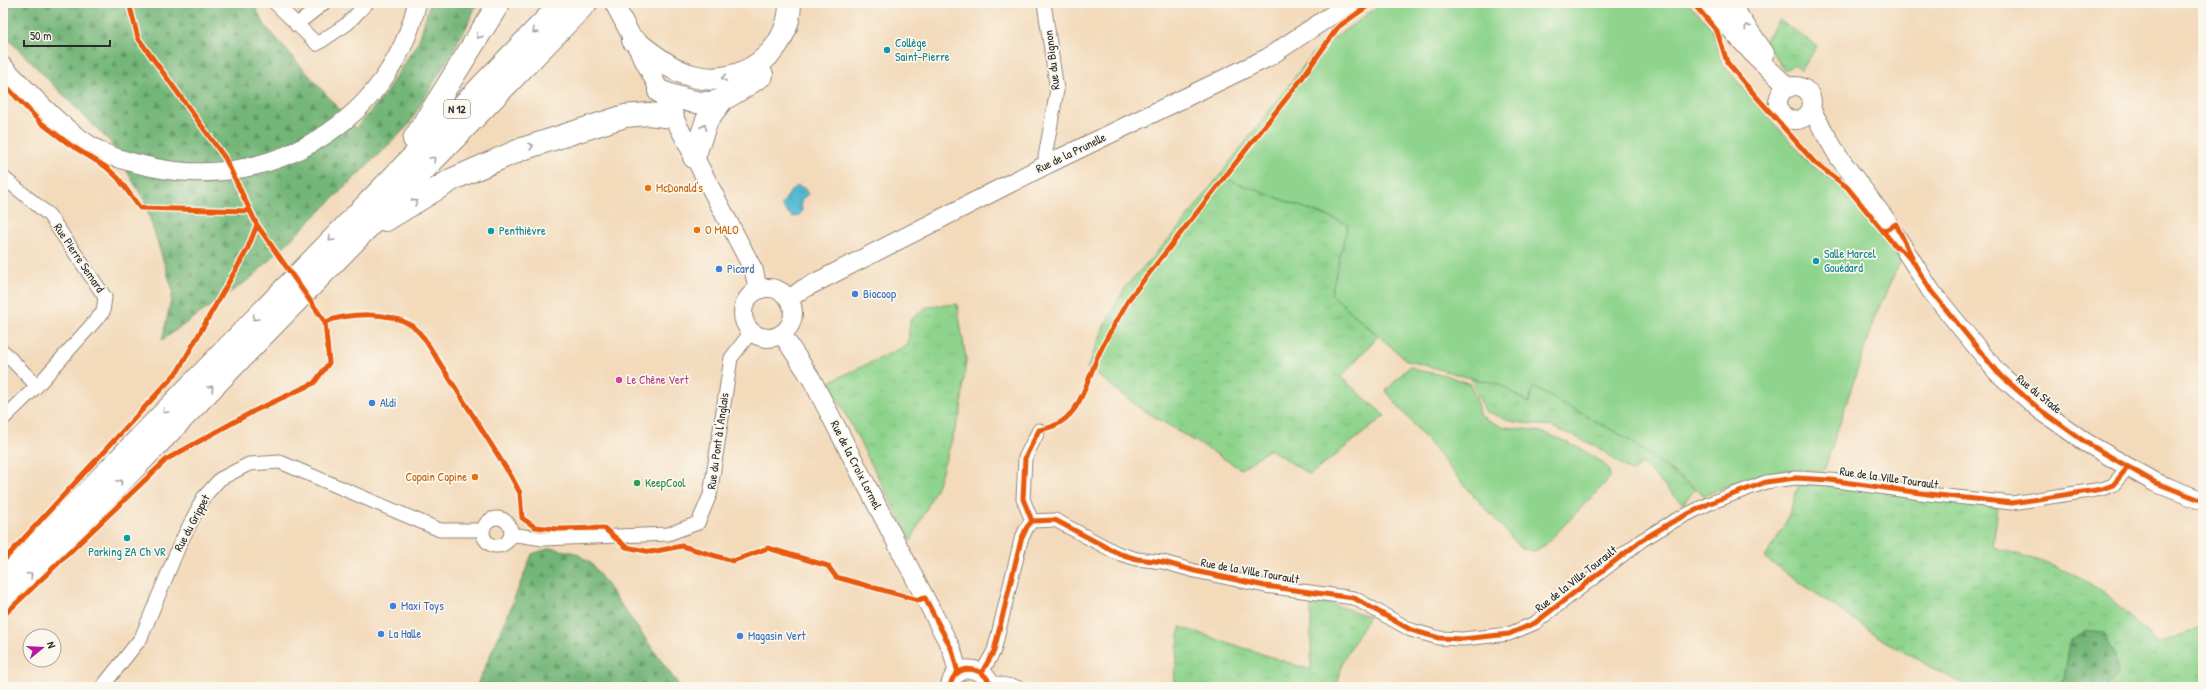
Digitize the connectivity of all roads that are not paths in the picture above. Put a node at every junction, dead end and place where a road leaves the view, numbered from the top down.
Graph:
1 (275, 3) edge
2 (324, 3) edge
3 (367, 3) edge
4 (417, 3) edge
5 (499, 3) edge
6 (562, 3) edge
7 (586, 3) edge
8 (614, 3) edge
9 (790, 3) edge
10 (806, 3) edge
11 (1044, 3) edge
12 (1350, 3) edge
13 (1707, 3) edge
14 (1730, 3) edge
15 (296, 25) junction
16 (629, 32) junction
17 (1753, 54) junction
18 (3, 66) edge
19 (1773, 73) junction
20 (659, 91) junction
21 (1784, 94) junction
22 (722, 100) junction
23 (1805, 114) junction
24 (673, 117) junction
25 (694, 157) junction
26 (1048, 164) junction
27 (3, 177) edge
28 (355, 226) junction
29 (758, 290) junction
30 (287, 297) junction
31 (789, 299) junction
32 (782, 334) junction
33 (748, 336) junction
34 (3, 351) edge
35 (37, 386) junction
36 (3, 419) edge
37 (1039, 430) dead end
38 (2128, 467) junction
39 (2203, 501) edge
40 (1032, 521) junction
41 (483, 530) junction
42 (511, 534) junction
43 (3, 579) edge
44 (3, 603) edge
45 (954, 680) edge
46 (988, 680) edge
47 (102, 687) edge
48 (1017, 687) edge

1 - 15 street
2 - 15 street
3 - 15 street
4 - 18 street
5 -> 28 highway
6 -> 28 highway, N 12
28 -> 7 highway, N 12
8 - 16 street
9 -> 16 highway
10 - 22 highway
11 - 26 street, Rue du Bignon
12 - 26 street, Rue de la Prunelle
13 - 17 street, Rue du Stade
19 -> 14 street
16 - 20 street
17 - 19 street, Rue du Stade
17 - 21 street, Rue du Stade
19 - 21 street, Rue du Stade
20 - 22 highway
20 - 24 street
21 - 23 street, Rue du Stade
21 - 23 street
25 -> 22 highway
23 - 38 street, Rue du Stade
24 - 25 street
28 -> 24 highway
25 - 29 street
26 - 31 street, Rue de la Prunelle
27 - 35 street, Rue Pierre Semard
28 - 30 highway, N 12
29 - 31 street
29 - 33 street
30 -> 43 highway, N 12
44 -> 30 highway, N 12
31 - 32 street
32 - 33 street
32 - 45 street, Rue de la Croix Lormel
33 - 42 street, Rue du Pont à l'Anglais
34 - 35 street
35 - 36 street, Rue Pierre Semard
37 - 40 street
38 - 39 street, Rue du Stade
38 - 40 street, Rue de la Ville Tourault
40 - 46 street
41 - 42 street
41 - 42 street
41 - 47 street, Rue du Grippet
45 - 46 street
46 - 48 street

